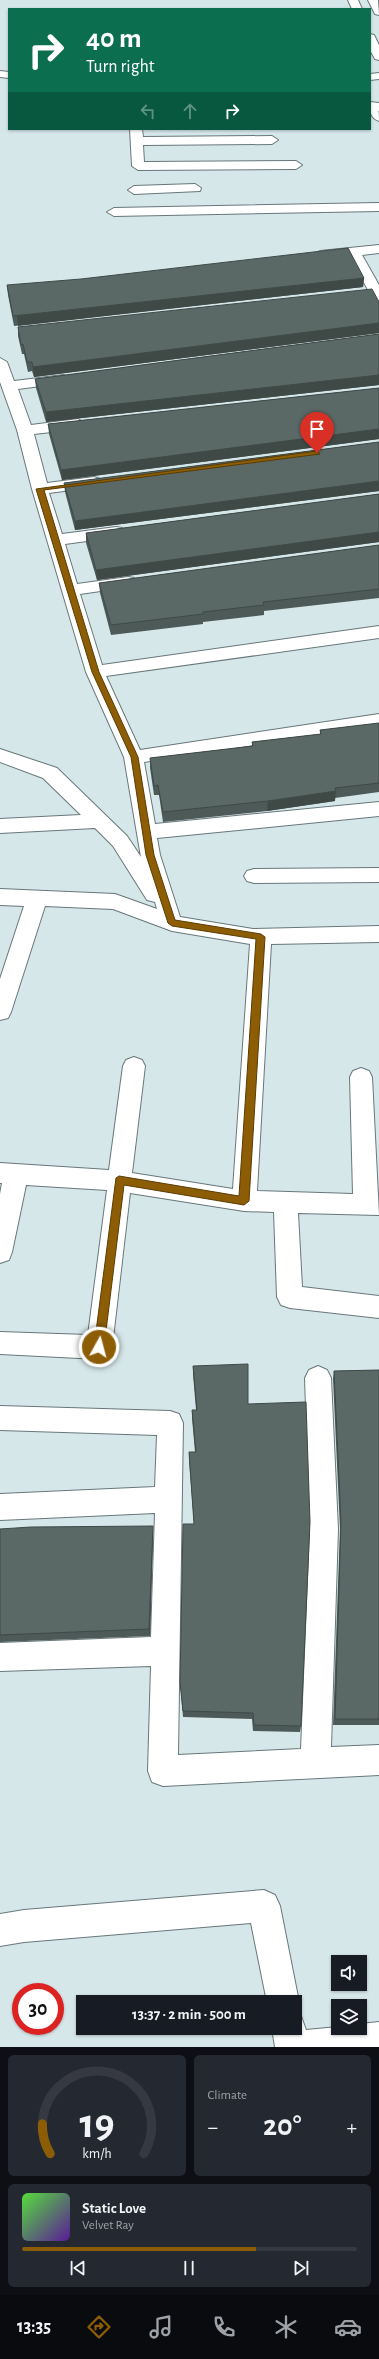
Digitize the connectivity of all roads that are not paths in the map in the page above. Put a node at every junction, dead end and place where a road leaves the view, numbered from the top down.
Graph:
1 (373, 0) edge
2 (379, 12) edge
3 (371, 38) edge
4 (379, 58) edge
5 (371, 107) edge
6 (379, 117) edge
7 (137, 135) edge
8 (272, 140) dead end
9 (296, 165) dead end
10 (193, 166) junction
11 (194, 188) junction
12 (134, 190) dead end
13 (379, 207) edge
14 (196, 211) junction
15 (114, 212) dead end
16 (379, 249) edge
17 (353, 251) junction
18 (306, 256) edge
19 (359, 293) edge
20 (377, 294) edge
21 (0, 362) edge
22 (80, 377) edge
23 (9, 386) junction
24 (96, 422) edge
25 (25, 430) junction
26 (111, 480) edge
27 (40, 489) junction
28 (134, 530) edge
29 (55, 540) junction
30 (142, 580) edge
31 (70, 590) junction
32 (379, 632) edge
33 (95, 672) junction
34 (379, 720) edge
35 (0, 755) edge
36 (134, 757) junction
37 (379, 809) edge
38 (100, 821) junction
39 (0, 826) edge
40 (146, 832) junction
41 (379, 875) edge
42 (254, 876) dead end
43 (0, 897) edge
44 (37, 898) junction
45 (172, 923) junction
46 (379, 934) edge
47 (261, 937) junction
48 (0, 1012) edge
49 (134, 1066) dead end
50 (361, 1077) dead end
51 (8, 1174) edge
52 (119, 1181) junction
53 (244, 1201) junction
54 (286, 1202) junction
55 (372, 1204) edge
56 (0, 1252) edge
57 (379, 1307) edge
58 (0, 1343) edge
59 (318, 1378) dead end
60 (0, 1418) edge
61 (169, 1499) junction
62 (0, 1507) edge
63 (166, 1651) junction
64 (0, 1657) edge
65 (379, 1760) edge
66 (315, 1763) junction
67 (0, 1930) edge
68 (282, 1995) edge
69 (290, 2035) edge
70 (379, 2039) edge
71 (292, 2047) edge
72 (302, 2047) edge

1 - 2 main road
3 - 4 main road
5 - 6 main road
7 - 8 main road
7 - 10 main road
9 - 10 main road
10 - 11 main road
11 - 12 main road
11 - 14 main road
13 - 14 main road
14 - 15 main road
16 - 17 main road
17 - 18 main road
17 - 20 main road
19 - 20 main road
21 - 23 main road
22 - 23 main road
23 - 25 main road
24 - 25 main road
25 - 27 main road
26 - 27 main road
27 - 29 main road
28 - 29 main road
29 - 31 main road
30 - 31 main road
31 - 33 main road
32 - 33 main road
33 - 36 main road
34 - 36 main road
35 - 38 main road
36 - 40 main road
37 - 40 main road
38 - 39 main road
38 - 45 main road
40 - 45 main road
41 - 42 main road
43 - 44 main road
44 - 45 main road
44 - 48 main road
45 - 47 main road
46 - 47 main road
47 - 53 main road
49 - 52 main road
50 - 55 main road
51 - 52 main road
51 - 56 main road
52 - 53 main road
52 - 58 main road
53 - 54 main road
54 - 55 main road
54 - 57 main road
59 - 66 main road
60 - 61 main road
61 - 62 main road
61 - 63 main road
63 - 64 main road
63 - 66 main road
65 - 66 main road
67 - 68 main road
69 - 71 main road
70 - 72 main road

